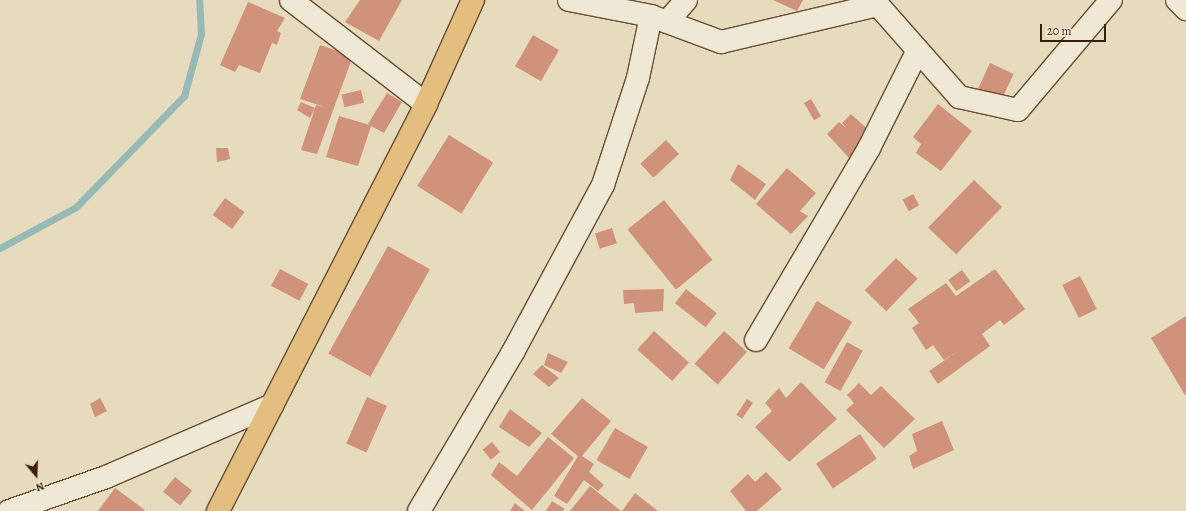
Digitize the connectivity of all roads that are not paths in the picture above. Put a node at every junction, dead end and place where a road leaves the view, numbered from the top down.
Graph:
1 (290, 0) edge
2 (472, 0) edge
3 (569, 0) edge
4 (686, 0) edge
5 (1111, 0) edge
6 (1177, 0) edge
7 (1186, 9) edge
8 (659, 19) junction
9 (917, 52) junction
10 (426, 104) junction
11 (756, 340) dead end
12 (272, 405) junction
13 (9, 511) edge
14 (218, 511) edge
15 (419, 511) edge

1 - 10 street
2 - 10 main road
3 - 8 street
4 - 8 street
5 - 9 street
6 - 7 street
8 - 9 street
8 - 15 street
9 - 11 street
10 - 12 main road
12 - 13 street
12 - 14 main road

